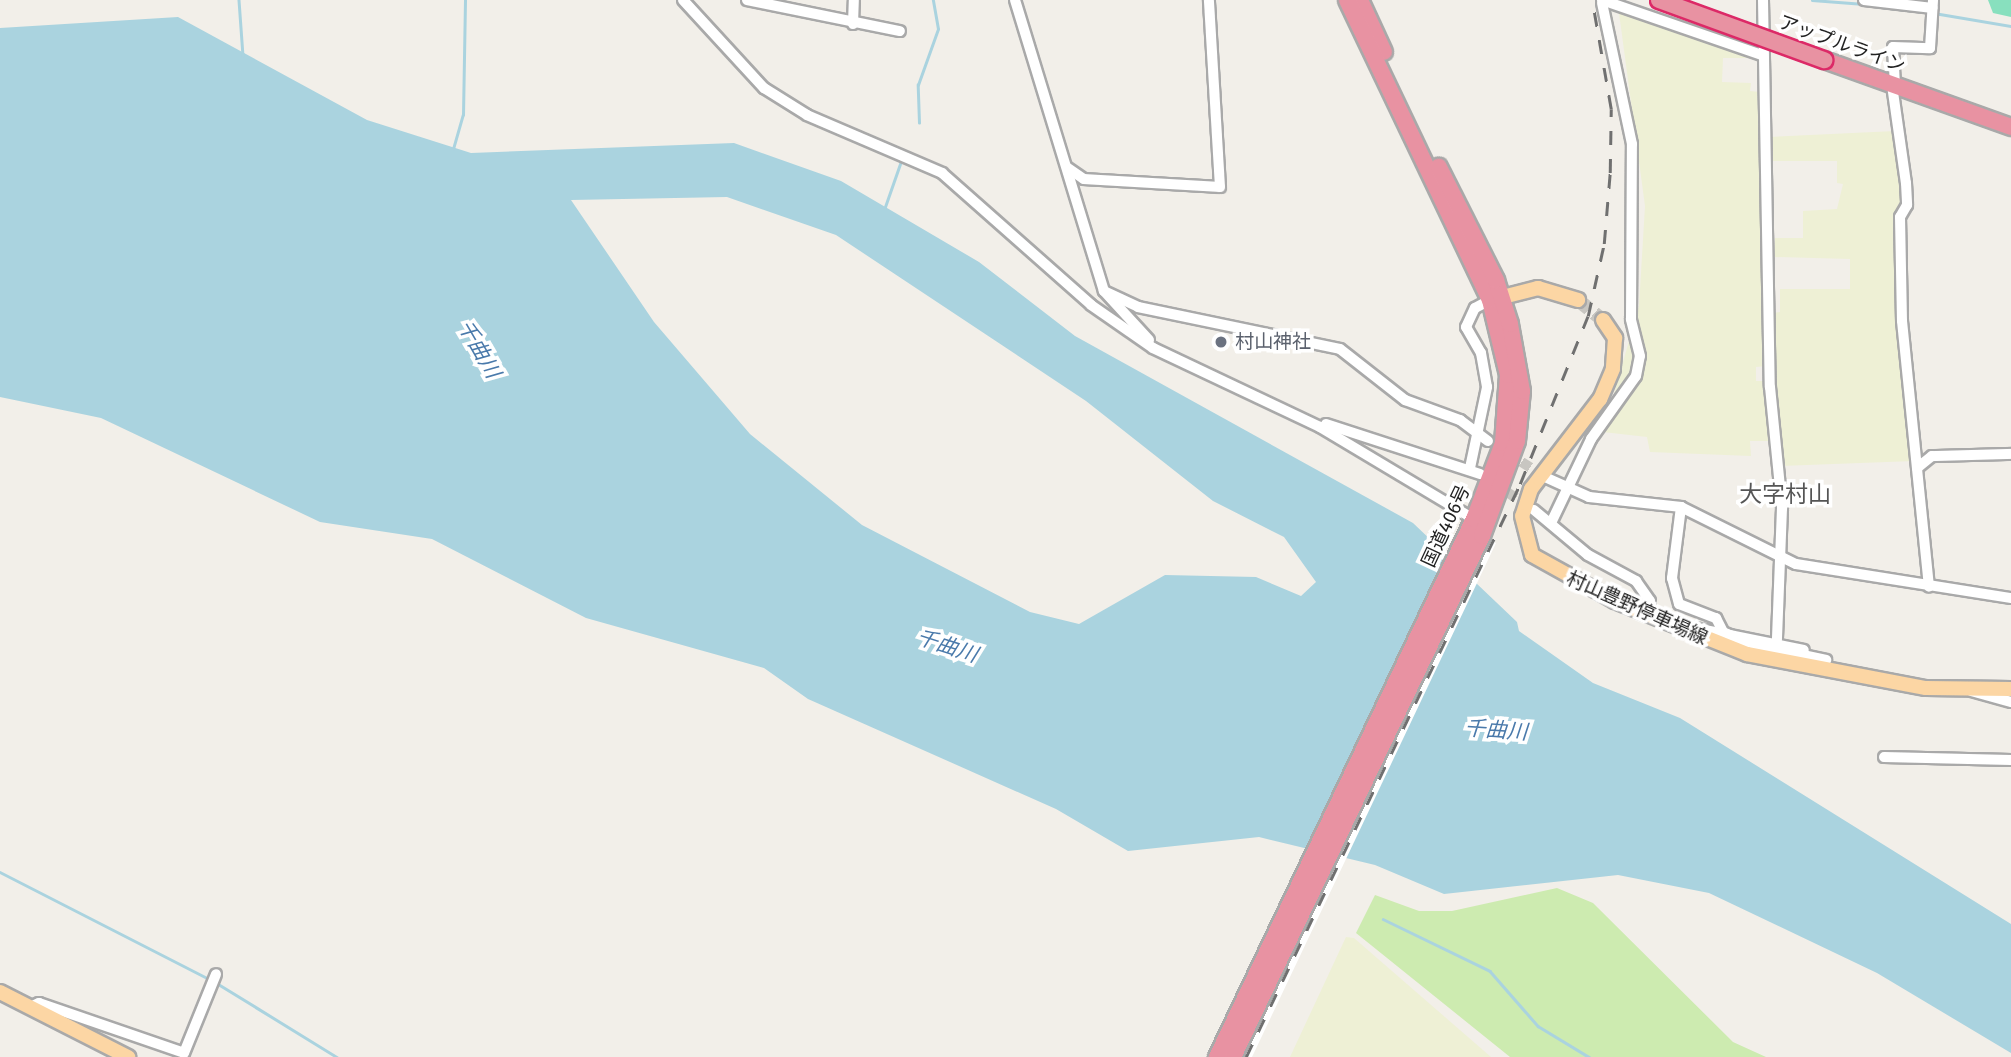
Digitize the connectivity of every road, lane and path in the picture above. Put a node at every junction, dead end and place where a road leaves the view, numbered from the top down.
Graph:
1 (683, 0) edge
2 (747, 0) edge
3 (854, 0) edge
4 (1015, 0) edge
5 (1209, 0) edge
6 (1347, 0) edge
7 (1360, 0) edge
8 (1659, 0) edge
9 (1763, 0) edge
10 (1864, 0) edge
11 (1602, 1) edge
12 (1933, 4) edge
13 (852, 24) junction
14 (901, 31) dead end
15 (1762, 55) junction
16 (1894, 85) junction
17 (2011, 127) edge
18 (1068, 168) junction
19 (1104, 291) junction
20 (1495, 298) junction
21 (1578, 300) tunnel mouth
22 (1603, 320) tunnel mouth
23 (1153, 348) junction
24 (1320, 427) junction
25 (1484, 438) junction
26 (2011, 454) edge
27 (1917, 468) junction
28 (1547, 478) tunnel mouth
29 (1567, 491) junction
30 (1681, 508) junction
31 (1534, 510) tunnel mouth
32 (1551, 523) junction
33 (1475, 528) junction
34 (1778, 558) junction
35 (1929, 587) junction
36 (2011, 598) edge
37 (1647, 613) junction
38 (1673, 628) junction
39 (1723, 632) junction
40 (1777, 640) junction
41 (1826, 660) junction
42 (1861, 679) junction
43 (1969, 690) junction
44 (2011, 690) edge
45 (2011, 702) edge
46 (1885, 757) dead end
47 (2011, 760) edge
48 (216, 974) dead end
49 (0, 992) edge
50 (30, 1007) junction
51 (123, 1056) edge
52 (1217, 1057) edge
53 (1233, 1057) edge

1 - 23 street
2 - 13 street
3 - 13 street
4 - 18 street
5 - 18 street
6 - 20 highway, 国道406号
7 - 20 highway, 国道406号
8 - 16 highway, アップルライン, bridge
9 - 15 street
10 - 12 street
11 - 15 street
11 - 29 street
12 - 16 street
13 - 14 street
15 - 34 street
16 - 17 highway, アップルライン
16 - 27 street
18 - 19 street
19 - 23 street
19 - 25 street
20 - 21 main road
20 - 25 street
20 - 33 highway, 国道406号
22 - 37 main road, 村山豊野停車場線
23 - 24 street
24 - 25 street
24 - 33 street
26 - 27 street
27 - 35 street
28 - 29 street
29 - 30 street
29 - 32 street
30 - 34 street
30 - 39 street
31 - 32 street
32 - 37 street
33 - 52 highway, 国道406号
33 - 53 highway, 国道406号
34 - 35 street
34 - 40 street
35 - 36 street
37 - 38 main road, 村山豊野停車場線
38 - 39 street
38 - 42 main road, 村山豊野停車場線
39 - 40 street
39 - 41 street
40 - 41 street
41 - 42 street
42 - 43 main road, 村山豊野停車場線
43 - 44 main road, 村山豊野停車場線
43 - 45 street
46 - 47 street
48 - 50 street
49 - 50 main road
50 - 51 main road

